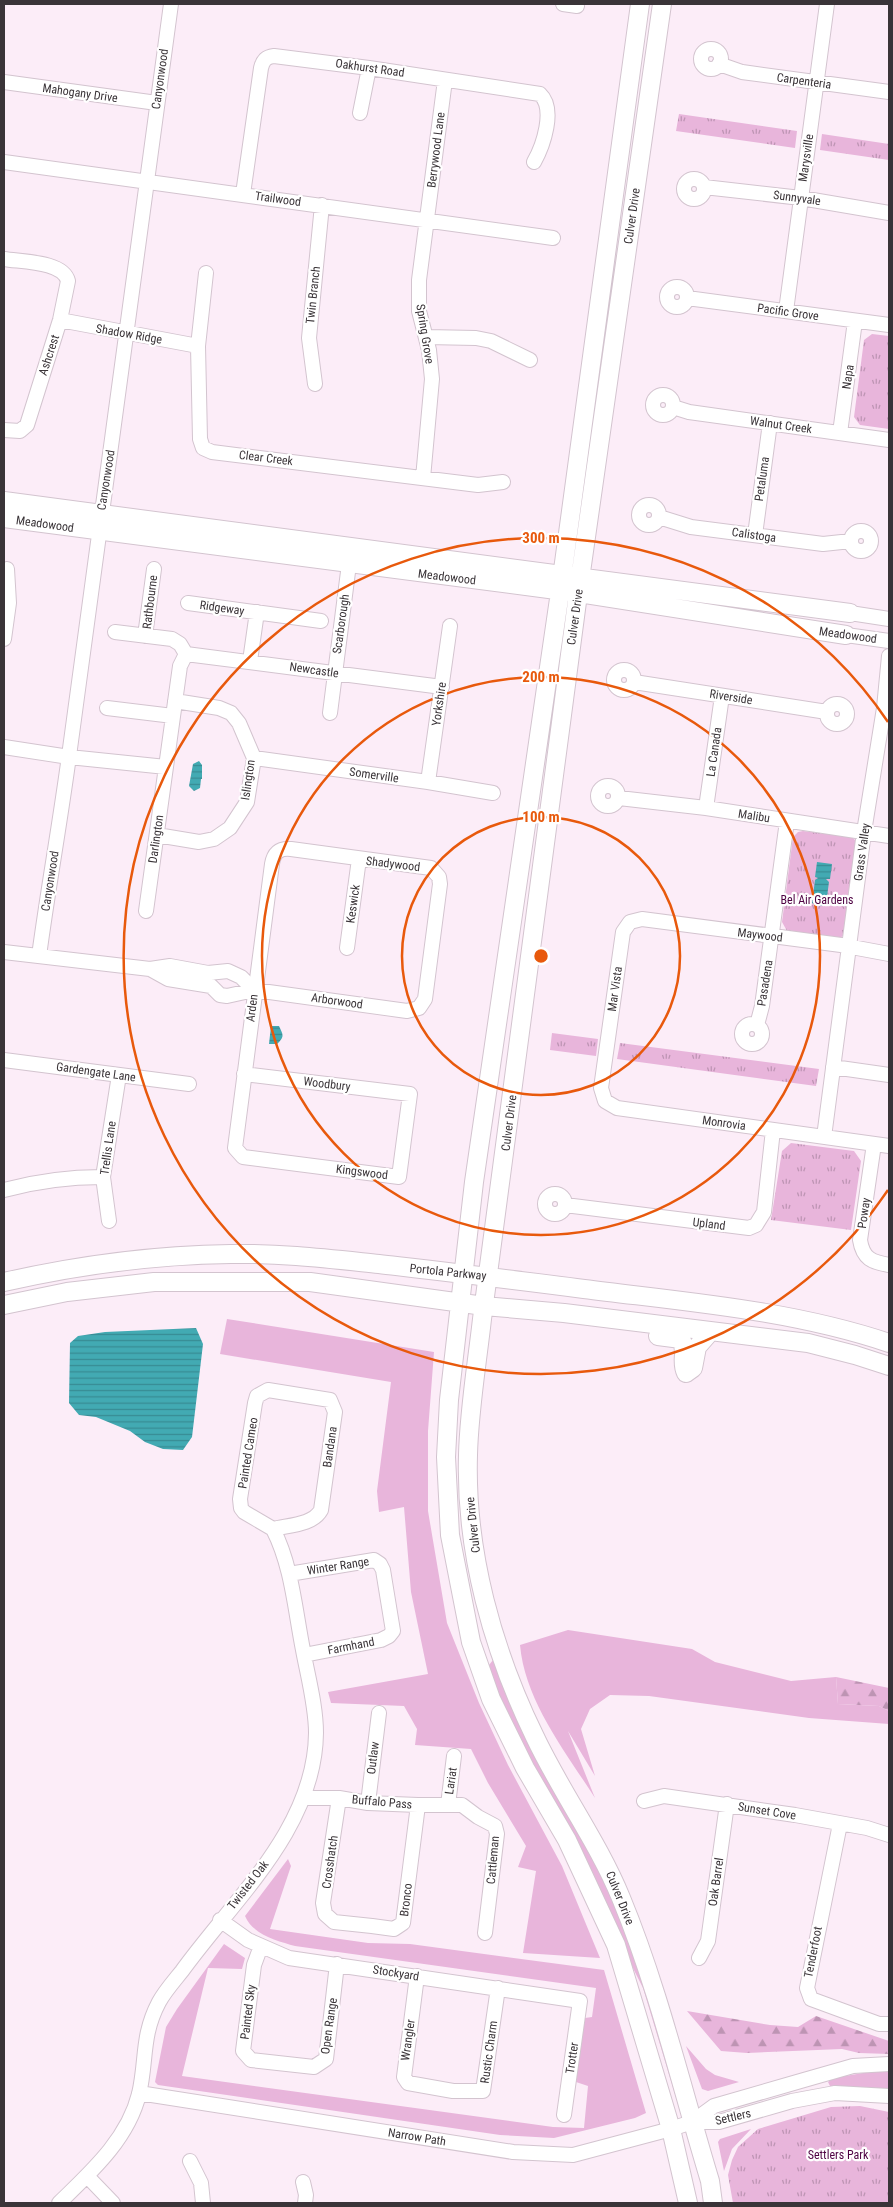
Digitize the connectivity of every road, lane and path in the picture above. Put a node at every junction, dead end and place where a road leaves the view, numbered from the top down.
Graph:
1 (171, 4) edge
2 (563, 4) edge
3 (640, 4) edge
4 (662, 4) edge
5 (827, 4) edge
6 (578, 6) dead end
7 (720, 64) dead end
8 (369, 68) junction
9 (445, 80) junction
10 (4, 82) edge
11 (816, 82) junction
12 (889, 92) edge
13 (157, 104) junction
14 (360, 113) dead end
15 (4, 162) edge
16 (534, 162) dead end
17 (147, 183) junction
18 (704, 187) dead end
19 (244, 194) junction
20 (801, 198) junction
21 (322, 205) junction
22 (889, 213) edge
23 (427, 220) junction
24 (553, 238) dead end
25 (4, 259) edge
26 (206, 273) dead end
27 (687, 298) dead end
28 (786, 311) junction
29 (60, 320) junction
30 (856, 321) junction
31 (889, 325) edge
32 (126, 334) junction
33 (426, 337) junction
34 (198, 346) junction
35 (530, 360) dead end
36 (315, 384) dead end
37 (674, 408) dead end
38 (770, 423) junction
39 (4, 430) edge
40 (840, 433) junction
41 (889, 440) edge
42 (423, 478) junction
43 (503, 482) dead end
44 (4, 501) edge
45 (658, 517) dead end
46 (4, 518) edge
47 (99, 523) junction
48 (754, 535) junction
49 (851, 541) dead end
50 (349, 564) junction
51 (7, 569) dead end
52 (154, 569) dead end
53 (561, 584) junction
54 (579, 586) junction
55 (188, 603) dead end
56 (256, 612) junction
57 (845, 612) junction
58 (889, 619) edge
59 (322, 621) dead end
60 (450, 626) dead end
61 (115, 632) dead end
62 (842, 634) junction
63 (145, 636) junction
64 (4, 638) edge
65 (889, 641) edge
66 (186, 654) junction
67 (889, 656) edge
68 (250, 661) junction
69 (335, 673) junction
70 (634, 682) dead end
71 (442, 687) junction
72 (722, 696) junction
73 (175, 701) junction
74 (107, 708) dead end
75 (887, 709) edge
76 (827, 712) dead end
77 (330, 713) dead end
78 (173, 716) junction
79 (4, 747) edge
80 (69, 757) junction
81 (254, 758) junction
82 (166, 767) junction
83 (428, 782) junction
84 (494, 793) dead end
85 (618, 798) dead end
86 (706, 808) junction
87 (787, 821) junction
88 (864, 832) junction
89 (157, 835) junction
90 (889, 836) edge
91 (273, 856) joint
92 (359, 859) junction
93 (146, 911) dead end
94 (630, 922) joint
95 (772, 936) junction
96 (849, 946) junction
97 (347, 948) dead end
98 (4, 952) edge
99 (889, 954) edge
100 (39, 956) junction
101 (150, 969) junction
102 (254, 990) junction
103 (419, 1008) joint
104 (757, 1025) dead end
105 (606, 1058) joint
106 (4, 1060) edge
107 (833, 1067) junction
108 (244, 1074) junction
109 (119, 1075) junction
110 (889, 1075) edge
111 (189, 1084) dead end
112 (410, 1094) joint
113 (773, 1130) junction
114 (824, 1137) junction
115 (874, 1144) junction
116 (889, 1146) edge
117 (243, 1157) joint
118 (103, 1177) junction
119 (4, 1190) edge
120 (565, 1205) dead end
121 (109, 1221) dead end
122 (889, 1264) edge
123 (465, 1274) junction
124 (488, 1276) junction
125 (4, 1282) edge
126 (462, 1303) junction
127 (4, 1306) edge
128 (484, 1306) junction
129 (564, 1313) junction
130 (711, 1331) junction
131 (889, 1343) edge
132 (889, 1366) edge
133 (262, 1392) joint
134 (273, 1529) junction
135 (289, 1574) junction
136 (388, 1599) joint
137 (304, 1655) junction
138 (379, 1713) dead end
139 (454, 1756) dead end
140 (303, 1798) junction
141 (339, 1798) junction
142 (644, 1801) dead end
143 (368, 1802) junction
144 (462, 1804) joint
145 (727, 1804) junction
146 (418, 1805) junction
147 (448, 1805) junction
148 (840, 1824) junction
149 (889, 1835) edge
150 (220, 1920) junction
151 (334, 1922) joint
152 (485, 1933) dead end
153 (261, 1946) junction
154 (699, 1958) dead end
155 (337, 1964) junction
156 (417, 1976) junction
157 (498, 1988) junction
158 (580, 2001) joint
159 (889, 2024) edge
160 (268, 2062) joint
161 (889, 2064) edge
162 (427, 2087) joint
163 (139, 2093) junction
164 (889, 2096) edge
165 (564, 2115) dead end
166 (692, 2122) junction
167 (671, 2129) junction
168 (190, 2162) dead end
169 (87, 2176) junction
170 (303, 2182) dead end
171 (60, 2203) edge
172 (113, 2203) edge
173 (202, 2203) edge
174 (306, 2203) edge
175 (688, 2203) edge
176 (713, 2203) edge

1 - 13 street, Canyonwood
2 - 6 street
3 - 53 main road, Culver Drive
4 - 54 main road, Culver Drive
5 - 11 street, Marysville
7 - 11 street, Carpenteria
8 - 9 street, Oakhurst Road
8 - 14 street
8 - 19 street, Oakhurst Road
9 - 16 street, Oakhurst Road
9 - 23 street, Berrywood Lane
10 - 13 street, Mahogany Drive
11 - 12 street, Carpenteria
11 - 20 street, Marysville
13 - 17 street, Canyonwood
15 - 17 street, Trailwood
17 - 19 street, Trailwood
17 - 32 street, Canyonwood
18 - 20 street, Sunnyvale
19 - 21 street, Trailwood
20 - 22 street, Sunnyvale
20 - 28 street, Marysville
21 - 23 street, Trailwood
21 - 36 street, Twin Branch
23 - 24 street, Trailwood
23 - 33 street, Spring Grove
25 - 29 street, Ashcrest
26 - 34 street, Clear Creek
27 - 28 street, Pacific Grove
28 - 30 street, Pacific Grove
29 - 32 street, Shadow Ridge
29 - 39 street, Ashcrest
30 - 31 street, Pacific Grove
30 - 40 street, Napa
32 - 34 street, Shadow Ridge
32 - 47 street, Canyonwood
33 - 35 street
33 - 42 street, Spring Grove
34 - 42 street, Clear Creek
37 - 38 street, Walnut Creek
38 - 40 street, Walnut Creek
38 - 48 street, Petaluma
40 - 41 street, Walnut Creek
42 - 43 street, Clear Creek
44 - 47 main road, Meadowood
45 - 48 street, Calistoga
46 - 47 main road, Meadowood
47 - 50 main road, Meadowood
47 - 53 main road, Meadowood
47 - 80 street, Canyonwood
48 - 49 street, Calistoga
50 - 53 main road, Meadowood
50 - 69 street, Scarborough
51 - 64 street
52 - 63 street, Rathbourne
53 - 54 main road, Meadowood
53 - 123 main road, Culver Drive
54 - 57 main road, Meadowood
54 - 62 main road, Meadowood
54 - 124 main road, Culver Drive
55 - 56 street, Ridgeway
56 - 59 street, Ridgeway
56 - 68 street, Ridgeway
57 - 58 street, Meadowood
57 - 62 street
60 - 71 street, Yorkshire
61 - 63 street, Rathbourne
62 - 65 street, Meadowood
63 - 66 street, Rathbourne
66 - 68 street, Newcastle
66 - 73 street, Darlington
67 - 75 street, Grass Valley
68 - 69 street, Newcastle
69 - 71 street, Newcastle
69 - 77 street, Scarborough
70 - 72 street, Riverside
71 - 83 street, Yorkshire
72 - 76 street, Riverside
72 - 86 street, La Canada
73 - 78 street, Darlington
73 - 81 street, Islington
74 - 78 street
75 - 88 street, Grass Valley
78 - 82 street, Darlington
79 - 80 street
80 - 82 street
80 - 100 street, Canyonwood
81 - 83 street, Somerville
81 - 89 street, Islington
82 - 89 street, Darlington
83 - 84 street, Somerville
85 - 86 street, Malibu
86 - 87 street, Malibu
87 - 88 street, Malibu
87 - 95 street, Pasadena
88 - 90 street, Malibu
88 - 96 street, Grass Valley
89 - 93 street, Darlington
91 - 92 street, Shadywood
91 - 102 street, Arden
92 - 97 street, Keswick
92 - 103 street, Shadywood
94 - 95 street, Maywood
94 - 105 street, Mar Vista
95 - 96 street, Maywood
95 - 104 street, Pasadena
96 - 99 street, Maywood
96 - 107 street, Grass Valley
98 - 100 street, Arborwood
100 - 101 street, Arborwood
101 - 102 street, Arborwood
101 - 102 street, Arborwood
102 - 103 street, Arborwood
102 - 108 street, Arden
105 - 113 street, Monrovia
106 - 109 street, Gardengate Lane
107 - 110 street
107 - 114 street, Grass Valley
108 - 112 street, Woodbury
108 - 117 street, Arden
109 - 111 street, Gardengate Lane
109 - 118 street, Trellis Lane
112 - 117 street, Kingswood
113 - 114 street, Monrovia
113 - 120 street, Upland
114 - 115 street, Monrovia
115 - 116 street, Monrovia
115 - 122 street, Poway
118 - 119 street
118 - 121 street, Trellis Lane
123 - 124 main road, Portola Parkway
123 - 125 main road, Portola Parkway
123 - 126 main road, Culver Drive
124 - 128 main road, Culver Drive
124 - 131 main road, Portola Parkway
126 - 127 main road
126 - 128 main road
126 - 167 main road, Culver Drive
128 - 129 main road
128 - 166 main road, Culver Drive
129 - 130 main road
129 - 130 main road
130 - 132 main road
133 - 134 street, Painted Cameo
133 - 134 street, Bandana
134 - 135 street, Twisted Oak
135 - 136 street, Winter Range
135 - 137 street, Twisted Oak
136 - 137 street, Farmhand
137 - 140 street, Twisted Oak
138 - 143 street, Outlaw
139 - 147 street, Lariat
140 - 141 street, Buffalo Pass
140 - 150 street, Twisted Oak
141 - 143 street, Buffalo Pass
141 - 151 street, Crosshatch
142 - 145 street, Sunset Cove
143 - 146 street, Buffalo Pass
144 - 147 street, Buffalo Pass
144 - 152 street, Cattleman
145 - 148 street, Sunset Cove
145 - 154 street, Oak Barrel
146 - 147 street, Buffalo Pass
146 - 151 street, Bronco
148 - 149 street, Sunset Cove
148 - 159 street, Tenderfoot
150 - 153 street, Stockyard
150 - 163 street, Twisted Oak
153 - 155 street, Stockyard
153 - 160 street, Painted Sky
155 - 156 street, Stockyard
155 - 160 street, Open Range
156 - 157 street, Stockyard
156 - 162 street, Wrangler
157 - 158 street, Stockyard
157 - 162 street, Rustic Charm
158 - 165 street, Trotter
161 - 166 street, Settlers
163 - 167 street, Narrow Path
163 - 169 street, Twisted Oak
164 - 166 street, Settlers
166 - 167 street, Narrow Path
166 - 176 main road, Culver Drive
167 - 175 main road, Culver Drive
168 - 173 street
169 - 171 street, Twisted Oak
169 - 172 street
170 - 174 street

